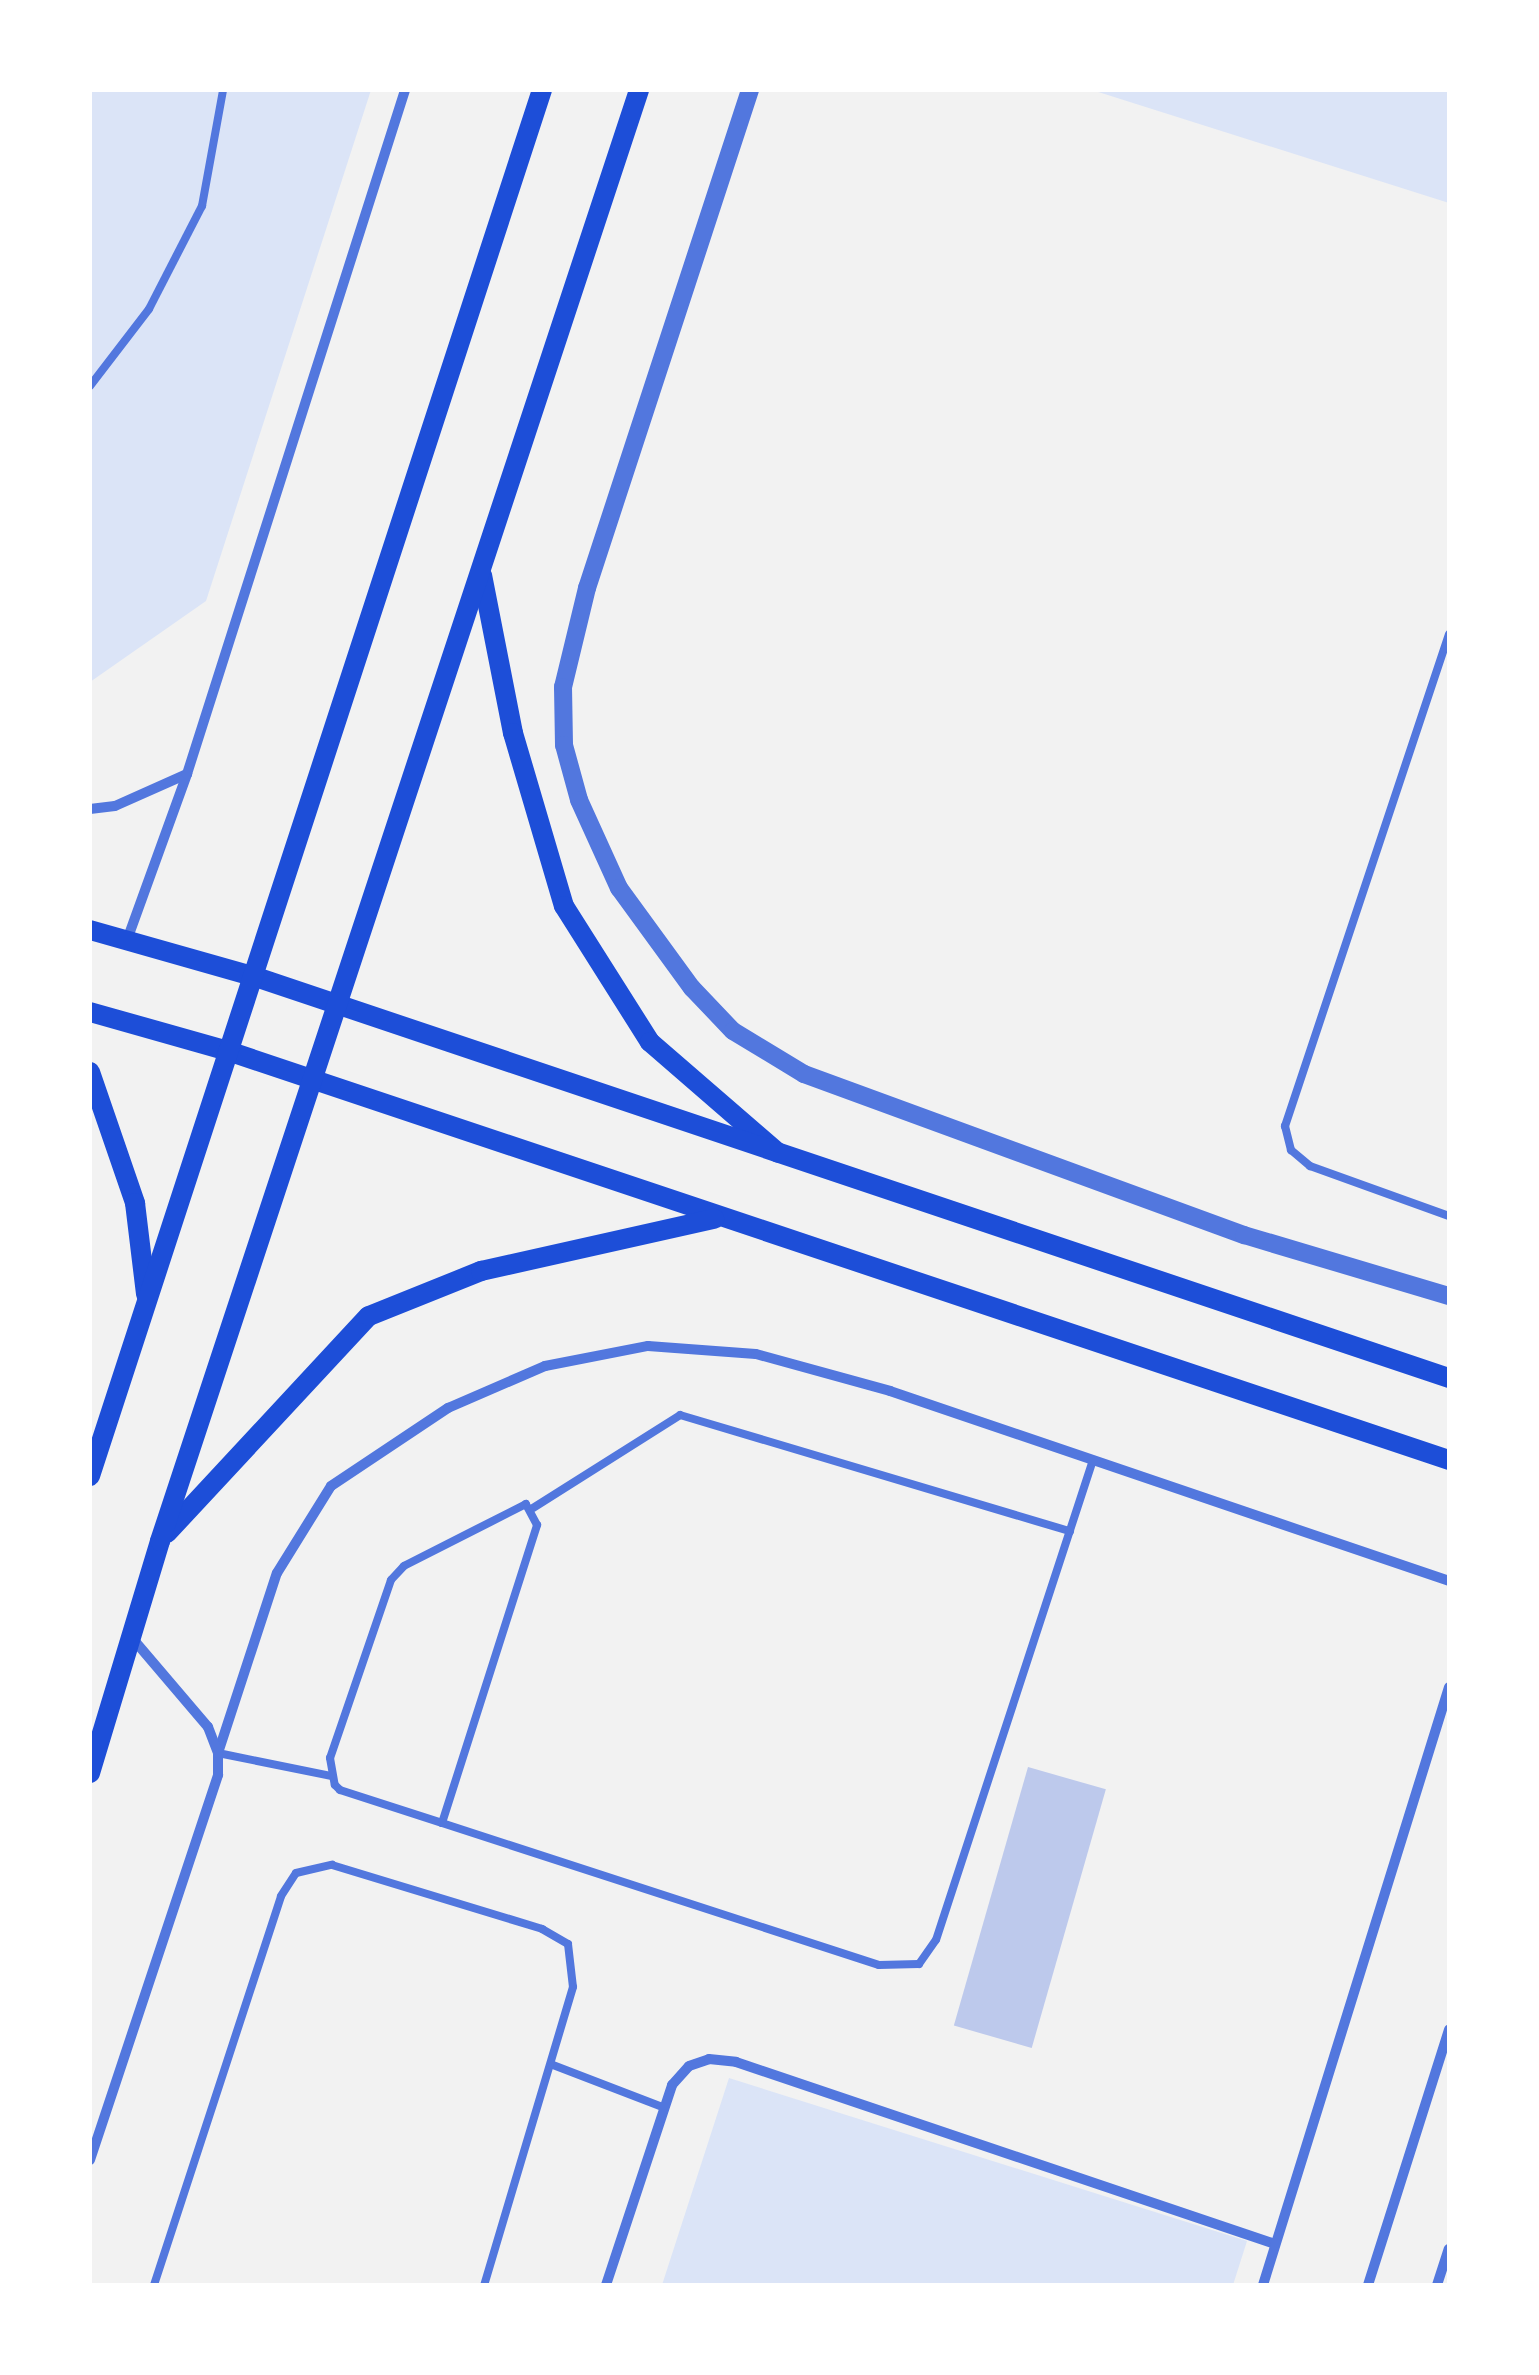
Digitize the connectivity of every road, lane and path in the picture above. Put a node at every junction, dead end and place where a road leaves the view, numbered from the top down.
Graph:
1 (223, 90) edge
2 (405, 90) edge
3 (542, 90) edge
4 (639, 90) edge
5 (750, 90) edge
6 (90, 386) edge
7 (482, 573) junction
8 (1449, 634) edge
9 (187, 774) junction
10 (90, 809) edge
11 (90, 930) edge
12 (127, 940) junction
13 (253, 976) junction
14 (341, 1008) junction
15 (90, 1012) edge
16 (228, 1051) junction
17 (91, 1077) edge
18 (314, 1080) junction
19 (785, 1159) junction
20 (1449, 1216) edge
21 (716, 1218) junction
22 (1449, 1296) edge
23 (147, 1301) junction
24 (1449, 1378) edge
25 (1093, 1460) junction
26 (1449, 1460) edge
27 (90, 1476) edge
28 (533, 1508) junction
29 (1070, 1532) junction
30 (160, 1541) junction
31 (1449, 1581) edge
32 (134, 1640) junction
33 (1449, 1687) edge
34 (218, 1753) junction
35 (90, 1774) edge
36 (330, 1776) junction
37 (442, 1823) junction
38 (1449, 2030) edge
39 (553, 2065) junction
40 (665, 2108) junction
41 (90, 2160) edge
42 (1274, 2244) junction
43 (1449, 2249) edge
44 (154, 2285) edge
45 (484, 2285) edge
46 (606, 2285) edge
47 (1263, 2285) edge
48 (1368, 2285) edge
49 (1437, 2285) edge

1 - 6 lane
2 - 9 street
3 - 13 main road
4 - 7 main road
5 - 22 street
7 - 14 main road
7 - 19 main road
8 - 20 lane
9 - 10 street
9 - 12 street
11 - 12 main road
12 - 13 main road
13 - 14 main road
13 - 16 main road
14 - 18 main road
14 - 19 main road
15 - 16 main road
16 - 18 main road
16 - 23 main road
17 - 23 main road
18 - 21 main road
18 - 30 main road
19 - 24 main road
21 - 26 main road
21 - 30 main road
23 - 27 main road
25 - 29 lane
25 - 31 street
25 - 34 street
28 - 29 lane
28 - 36 lane
28 - 37 lane
29 - 37 lane
30 - 32 main road
32 - 34 street
32 - 35 main road
33 - 42 street
34 - 36 lane
34 - 41 street
36 - 37 lane
38 - 48 street
39 - 40 lane
39 - 44 lane
39 - 45 lane
40 - 42 street
40 - 46 street
42 - 47 street
43 - 49 street

